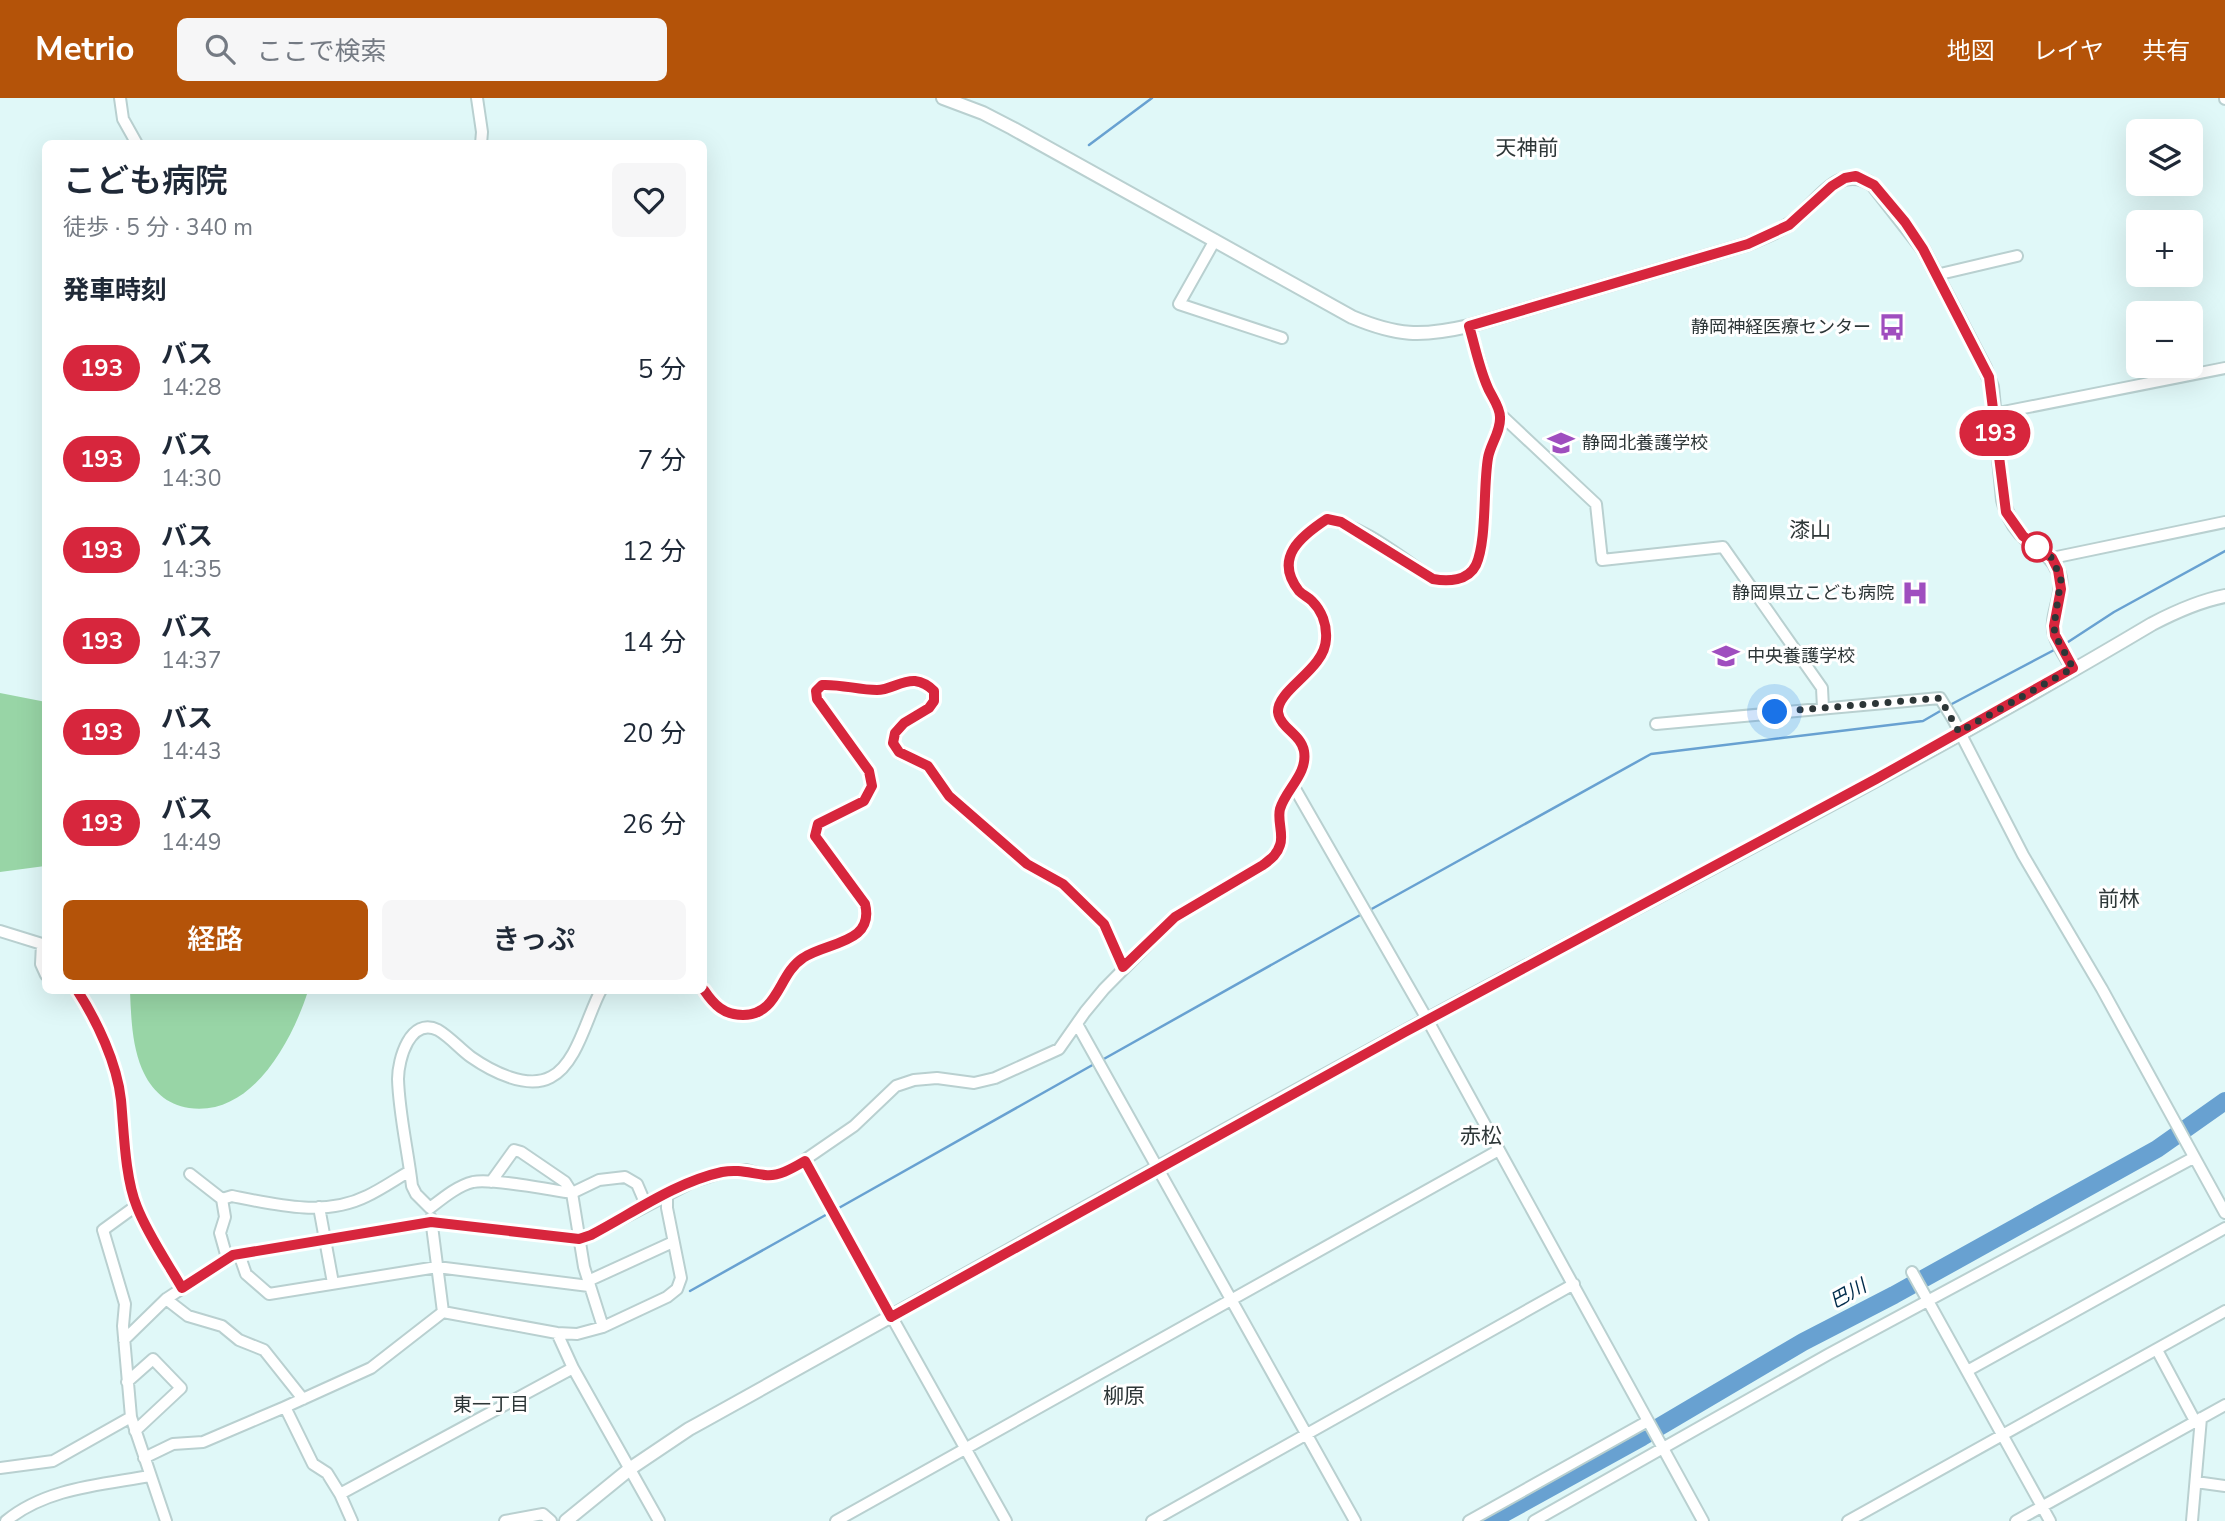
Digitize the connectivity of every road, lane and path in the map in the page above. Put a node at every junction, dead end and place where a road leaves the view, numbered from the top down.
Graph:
1 (120, 98) edge
2 (477, 98) edge
3 (943, 98) edge
4 (135, 140) edge
5 (481, 140) edge
6 (1215, 240) junction
7 (2017, 256) dead end
8 (1936, 275) junction
9 (1469, 326) junction
10 (1282, 338) dead end
11 (2225, 368) edge
12 (1500, 414) junction
13 (1993, 414) junction
14 (2225, 522) edge
15 (2052, 558) junction
16 (2225, 596) edge
17 (2073, 668) junction
18 (1823, 708) junction
19 (1656, 724) dead end
20 (1959, 732) junction
21 (1293, 787) junction
22 (0, 931) edge
23 (42, 944) edge
24 (42, 944) edge
25 (42, 966) edge
26 (1123, 967) junction
27 (79, 994) edge
28 (599, 994) edge
29 (707, 994) edge
30 (1427, 1019) junction
31 (1077, 1024) junction
32 (1499, 1150) junction
33 (2193, 1158) junction
34 (805, 1161) junction
35 (1157, 1168) junction
36 (410, 1171) junction
37 (190, 1174) dead end
38 (491, 1182) junction
39 (572, 1193) junction
40 (667, 1194) junction
41 (222, 1199) junction
42 (646, 1205) junction
43 (136, 1206) junction
44 (319, 1207) junction
45 (430, 1208) junction
46 (2225, 1213) edge
47 (431, 1222) junction
48 (2225, 1228) edge
49 (579, 1239) junction
50 (325, 1240) junction
51 (673, 1242) junction
52 (239, 1254) junction
53 (226, 1258) junction
54 (437, 1267) junction
55 (1912, 1272) dead end
56 (333, 1283) junction
57 (589, 1283) junction
58 (1574, 1284) junction
59 (182, 1288) junction
60 (166, 1299) junction
61 (1232, 1300) junction
62 (1928, 1302) junction
63 (2225, 1311) edge
64 (443, 1312) junction
65 (891, 1317) junction
66 (603, 1327) junction
67 (557, 1333) junction
68 (124, 1340) junction
69 (2157, 1350) junction
70 (573, 1368) junction
71 (1967, 1371) junction
72 (127, 1381) junction
73 (303, 1399) junction
74 (2225, 1405) edge
75 (285, 1408) junction
76 (131, 1418) junction
77 (2198, 1420) junction
78 (1648, 1421) junction
79 (135, 1432) junction
80 (1307, 1434) junction
81 (2002, 1435) junction
82 (965, 1449) junction
83 (1664, 1449) junction
84 (144, 1458) junction
85 (0, 1468) edge
86 (631, 1468) junction
87 (150, 1476) junction
88 (2196, 1482) junction
89 (2225, 1486) edge
90 (340, 1494) junction
91 (2043, 1507) junction
92 (6, 1521) edge
93 (166, 1521) edge
94 (352, 1521) edge
95 (505, 1521) edge
96 (551, 1521) edge
97 (566, 1521) edge
98 (659, 1521) edge
99 (836, 1521) edge
100 (1006, 1521) edge
101 (1152, 1521) edge
102 (1355, 1521) edge
103 (1469, 1521) edge
104 (1534, 1521) edge
105 (1703, 1521) edge
106 (1848, 1521) edge
107 (2017, 1521) edge
108 (2050, 1521) edge
109 (2192, 1521) edge

1 - 4 street
2 - 5 street
3 - 6 street
6 - 9 street
6 - 10 street
7 - 8 street
8 - 9 street
8 - 13 street
9 - 12 street
11 - 13 street
12 - 18 street
12 - 21 street
13 - 15 street
14 - 15 street
15 - 17 street
16 - 17 street
17 - 20 street
18 - 19 street
18 - 20 street
20 - 30 street
20 - 33 street
21 - 26 street
21 - 30 street
22 - 24 street
23 - 25 street
26 - 29 street
26 - 31 street
27 - 43 street
28 - 36 street
30 - 32 street
30 - 35 street
31 - 34 street
31 - 35 street
32 - 58 street
32 - 61 street
33 - 46 street
33 - 62 street
34 - 40 street
34 - 65 street
35 - 61 street
35 - 65 street
36 - 44 street
36 - 45 street
37 - 41 street
38 - 39 street
38 - 39 street
38 - 45 street
39 - 42 street
39 - 49 street
40 - 42 street
40 - 51 street
41 - 44 street
41 - 53 street
42 - 49 street
43 - 59 street
43 - 68 street
44 - 50 street
45 - 47 street
47 - 49 street
47 - 50 street
47 - 54 street
48 - 71 street
49 - 57 street
50 - 52 street
50 - 56 street
51 - 57 street
51 - 66 street
52 - 53 street
52 - 56 street
53 - 59 street
54 - 56 street
54 - 57 street
54 - 64 street
55 - 62 street
57 - 66 street
58 - 78 street
58 - 80 street
59 - 60 street
60 - 68 street
60 - 73 street
61 - 80 street
61 - 82 street
62 - 71 street
62 - 83 street
63 - 69 street
64 - 67 street
64 - 73 street
65 - 82 street
65 - 86 street
66 - 67 street
67 - 70 street
68 - 72 street
69 - 77 street
69 - 81 street
70 - 86 street
70 - 90 street
71 - 81 street
72 - 76 street
72 - 79 street
73 - 75 street
74 - 77 street
75 - 84 street
75 - 90 street
76 - 79 street
76 - 85 street
77 - 88 street
77 - 91 street
78 - 83 street
78 - 103 street
79 - 84 street
80 - 101 street
80 - 102 street
81 - 91 street
81 - 106 street
82 - 99 street
82 - 100 street
83 - 104 street
83 - 105 street
84 - 87 street
86 - 97 street
86 - 98 street
87 - 92 street
87 - 93 street
88 - 89 street
88 - 109 street
90 - 94 street
91 - 107 street
91 - 108 street
95 - 96 street

